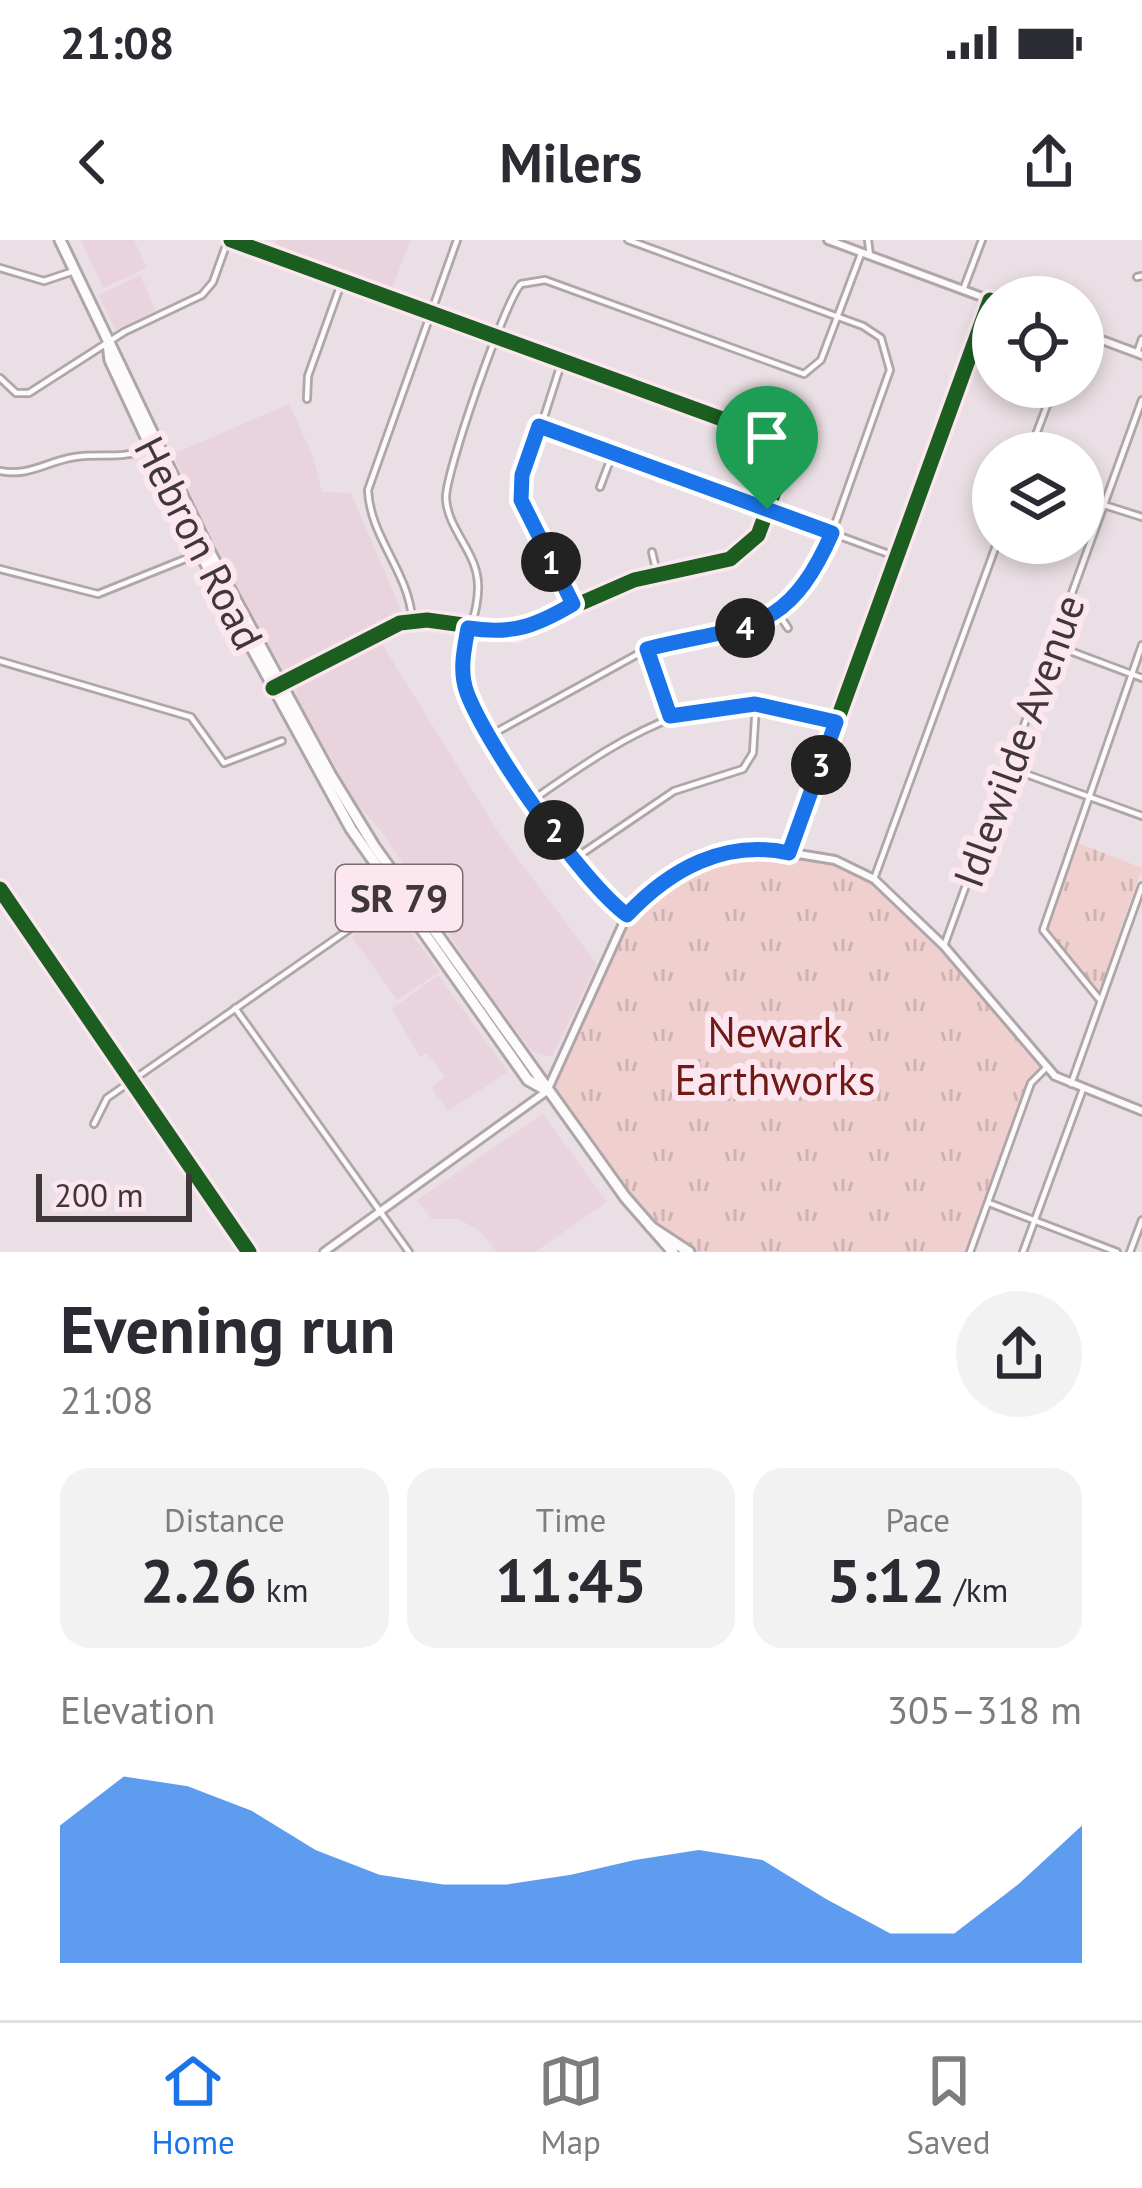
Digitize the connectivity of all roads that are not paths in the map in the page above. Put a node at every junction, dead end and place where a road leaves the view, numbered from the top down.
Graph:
1 (60, 240) edge
2 (230, 240) edge
3 (457, 240) edge
4 (628, 240) edge
5 (829, 240) edge
6 (857, 240) edge
7 (868, 240) edge
8 (982, 240) edge
9 (862, 254) junction
10 (0, 268) edge
11 (74, 271) junction
12 (342, 280) junction
13 (964, 290) junction
14 (972, 293) edge
15 (430, 313) junction
16 (838, 317) junction
17 (498, 338) junction
18 (1142, 339) edge
19 (1104, 341) edge
20 (108, 343) junction
21 (972, 352) edge
22 (1140, 354) edge
23 (562, 361) junction
24 (0, 378) edge
25 (307, 399) dead end
26 (1142, 400) edge
27 (539, 426) junction
28 (150, 448) junction
29 (613, 453) junction
30 (0, 471) edge
31 (600, 487) dead end
32 (1104, 505) joint
33 (767, 509) junction
34 (1142, 517) edge
35 (832, 533) junction
36 (652, 552) dead end
37 (200, 553) junction
38 (897, 557) junction
39 (989, 564) edge
40 (1083, 564) edge
41 (0, 568) edge
42 (657, 573) junction
43 (573, 604) junction
44 (778, 613) junction
45 (412, 620) junction
46 (468, 628) junction
47 (788, 628) dead end
48 (1054, 645) junction
49 (1142, 645) edge
50 (647, 649) junction
51 (0, 662) edge
52 (1131, 674) junction
53 (1142, 678) edge
54 (277, 686) junction
55 (755, 704) junction
56 (670, 716) junction
57 (836, 722) junction
58 (489, 736) junction
59 (282, 741) dead end
60 (1010, 768) junction
61 (1089, 796) junction
62 (533, 800) junction
63 (1142, 816) edge
64 (789, 853) junction
65 (574, 860) junction
66 (874, 879) junction
67 (1142, 886) edge
68 (400, 891) junction
69 (627, 915) junction
70 (944, 946) junction
71 (1100, 1000) junction
72 (235, 1008) junction
73 (1046, 1068) junction
74 (1071, 1084) junction
75 (1083, 1089) junction
76 (547, 1091) junction
77 (1142, 1111) edge
78 (94, 1124) dead end
79 (989, 1203) junction
80 (381, 1214) junction
81 (1036, 1220) junction
82 (1142, 1220) edge
83 (651, 1227) junction
84 (324, 1252) edge
85 (409, 1252) edge
86 (674, 1252) edge
87 (689, 1252) edge
88 (970, 1252) edge
89 (1023, 1252) edge
90 (1117, 1252) edge
91 (1130, 1252) edge

1 - 11 highway, Hebron Road / SR 79
2 - 12 street
2 - 20 street
3 - 15 street
4 - 16 street
5 - 9 main road
6 - 9 street
7 - 9 street
8 - 13 street
9 - 13 main road
9 - 16 street
10 - 11 street
11 - 20 highway, Hebron Road / SR 79
12 - 15 street
12 - 25 street
13 - 14 main road
15 - 17 street
15 - 45 street
16 - 17 street
16 - 35 street
17 - 23 street
17 - 46 street
18 - 22 street
19 - 22 main road
20 - 24 street
20 - 28 highway, Hebron Road / SR 79
20 - 54 highway, Hebron Road / SR 79
21 - 38 street
23 - 27 street
23 - 33 street
26 - 32 street, Idlewilde Avenue
27 - 29 street
27 - 43 street
28 - 30 street
28 - 37 highway, Hebron Road / SR 79
29 - 31 street
29 - 33 street
32 - 34 street
33 - 35 street
33 - 42 street
35 - 38 street
35 - 44 street
36 - 42 street
37 - 41 street
37 - 54 highway, Hebron Road / SR 79
38 - 57 street
39 - 66 street
40 - 48 street, Idlewilde Avenue
42 - 43 street
43 - 46 street
44 - 47 street
44 - 50 street
45 - 46 street
45 - 54 street
46 - 58 street
48 - 52 street
48 - 60 street, Idlewilde Avenue
49 - 52 street
50 - 56 street
50 - 58 street
51 - 59 street
52 - 53 street
52 - 61 street
54 - 68 highway, Hebron Road / SR 79
54 - 68 highway, Hebron Road / SR 79
55 - 56 street
55 - 57 street
55 - 65 street
56 - 62 street
57 - 64 street
58 - 62 street
60 - 61 street
60 - 70 street, Idlewilde Avenue
61 - 63 street
61 - 71 street
62 - 65 street
64 - 66 main road
64 - 69 main road
65 - 69 street
66 - 70 main road
67 - 71 street
68 - 72 street
68 - 76 highway, Hebron Road / SR 79
68 - 76 highway, Hebron Road / SR 79
69 - 76 main road
70 - 73 main road
71 - 74 street
72 - 78 street
72 - 80 street
73 - 74 main road
73 - 79 street
74 - 75 main road
75 - 77 main road
75 - 81 street
76 - 80 main road
76 - 83 highway, Hebron Road / SR 79
79 - 81 street
79 - 88 street
80 - 84 main road
80 - 85 street
81 - 89 street
81 - 90 street
82 - 91 street
83 - 86 highway, Hebron Road / SR 79
83 - 87 highway, Hebron Road / SR 79

